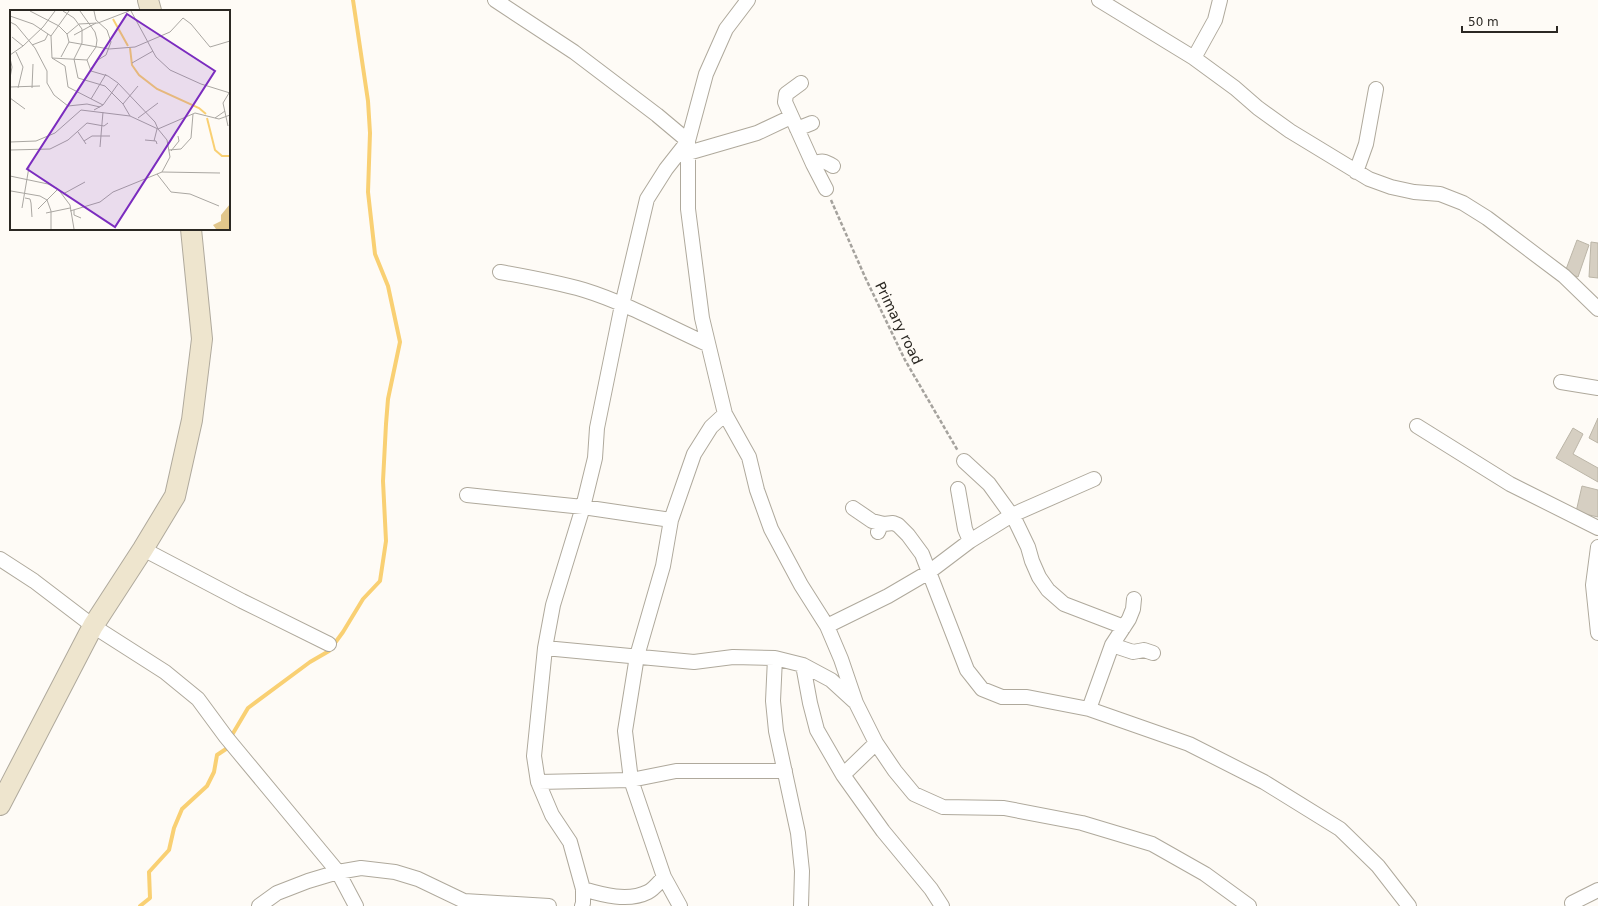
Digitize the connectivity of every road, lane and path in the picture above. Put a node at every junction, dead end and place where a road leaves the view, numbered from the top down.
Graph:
1 (148, 0) edge
2 (495, 0) edge
3 (748, 0) edge
4 (1220, 0) edge
5 (1107, 2) edge
6 (151, 10) edge
7 (1194, 58) junction
8 (801, 83) dead end
9 (1376, 89) dead end
10 (794, 123) junction
11 (812, 123) dead end
12 (688, 147) junction
13 (813, 164) junction
14 (833, 166) dead end
15 (1356, 172) junction
16 (826, 189) joint
17 (191, 230) edge
18 (500, 272) dead end
19 (622, 305) junction
20 (1598, 309) edge
21 (707, 344) junction
22 (1561, 382) dead end
23 (1598, 388) edge
24 (726, 414) junction
25 (1417, 426) dead end
26 (964, 460) joint
27 (1094, 479) dead end
28 (958, 488) dead end
29 (467, 496) dead end
30 (583, 507) junction
31 (853, 508) dead end
32 (1012, 515) junction
33 (671, 520) junction
34 (1598, 528) edge
35 (970, 541) junction
36 (1598, 547) edge
37 (143, 549) junction
38 (0, 559) edge
39 (929, 572) junction
40 (1596, 585) edge
41 (1134, 599) dead end
42 (93, 626) junction
43 (827, 626) junction
44 (1124, 626) junction
45 (1598, 633) edge
46 (329, 644) dead end
47 (1112, 645) junction
48 (545, 648) junction
49 (1153, 653) dead end
50 (636, 656) junction
51 (775, 658) junction
52 (803, 665) junction
53 (856, 703) junction
54 (1089, 709) junction
55 (876, 742) junction
56 (785, 771) junction
57 (843, 775) junction
58 (631, 780) junction
59 (538, 782) junction
60 (0, 805) edge
61 (338, 872) junction
62 (664, 877) junction
63 (583, 889) junction
64 (1598, 890) edge
65 (467, 903) edge
66 (1572, 903) dead end
67 (259, 906) edge
68 (356, 906) edge
69 (549, 906) edge
70 (582, 906) edge
71 (680, 906) edge
72 (801, 906) edge
73 (942, 906) edge
74 (1249, 906) edge
75 (1409, 906) edge

1 - 6 street
2 - 12 street
3 - 12 street
4 - 7 street
5 - 7 street
7 - 15 street
8 - 10 street
9 - 15 street
10 - 11 street
10 - 12 street
10 - 13 street
12 - 19 street
12 - 21 street
13 - 14 street
13 - 16 street
15 - 20 street
16 - 26 path, Primary road
17 - 37 street
18 - 19 street
19 - 21 street
19 - 30 street
21 - 24 street
22 - 23 street
24 - 33 street
24 - 43 street
25 - 34 street
26 - 32 street
27 - 32 street
28 - 35 street
29 - 30 street
30 - 33 street
30 - 48 street
31 - 39 street
32 - 35 street
32 - 44 street
33 - 50 street
35 - 39 street
36 - 40 street
37 - 42 street
37 - 46 street
38 - 42 street
39 - 43 street
39 - 54 street
40 - 45 street
41 - 44 street
42 - 60 street
42 - 61 street
43 - 53 street
44 - 47 street
47 - 49 street
47 - 54 street
48 - 50 street
48 - 59 street
50 - 51 street
50 - 58 street
51 - 52 street
51 - 56 street
52 - 53 street
52 - 57 street
53 - 55 street
54 - 75 street
55 - 57 street
55 - 74 street
56 - 58 street
56 - 72 street
57 - 73 street
58 - 59 street
58 - 62 street
59 - 63 street
61 - 65 street
61 - 67 street
61 - 68 street
62 - 63 street
62 - 71 street
63 - 70 street
64 - 66 street
65 - 69 street

